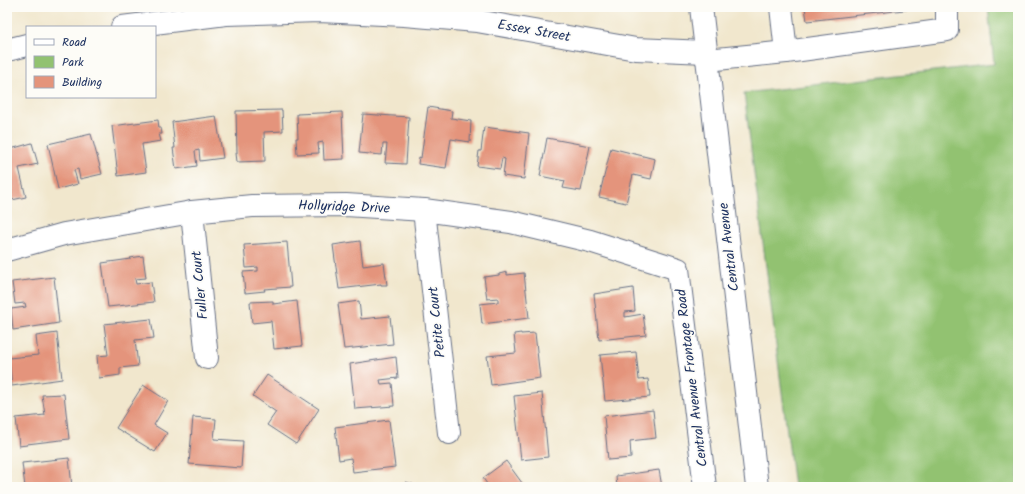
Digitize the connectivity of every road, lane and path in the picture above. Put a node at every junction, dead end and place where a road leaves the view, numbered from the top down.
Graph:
1 (701, 7) edge
2 (781, 7) edge
3 (947, 7) edge
4 (130, 26) edge
5 (26, 45) edge
6 (7, 50) edge
7 (786, 52) junction
8 (707, 56) junction
9 (424, 210) junction
10 (192, 212) junction
11 (7, 250) edge
12 (678, 269) joint
13 (207, 358) dead end
14 (449, 433) dead end
15 (705, 487) edge
16 (757, 487) edge

1 - 8 street, Central Avenue
2 - 7 street
3 - 7 street, Essex Street
4 - 8 street, Essex Street
5 - 6 street
7 - 8 street, Essex Street
8 - 16 street, Central Avenue
9 - 10 street, Hollyridge Drive
9 - 12 street, Hollyridge Drive
9 - 14 street, Petite Court
10 - 11 street, Hollyridge Drive
10 - 13 street, Fuller Court
12 - 15 street, Central Avenue Frontage Road

